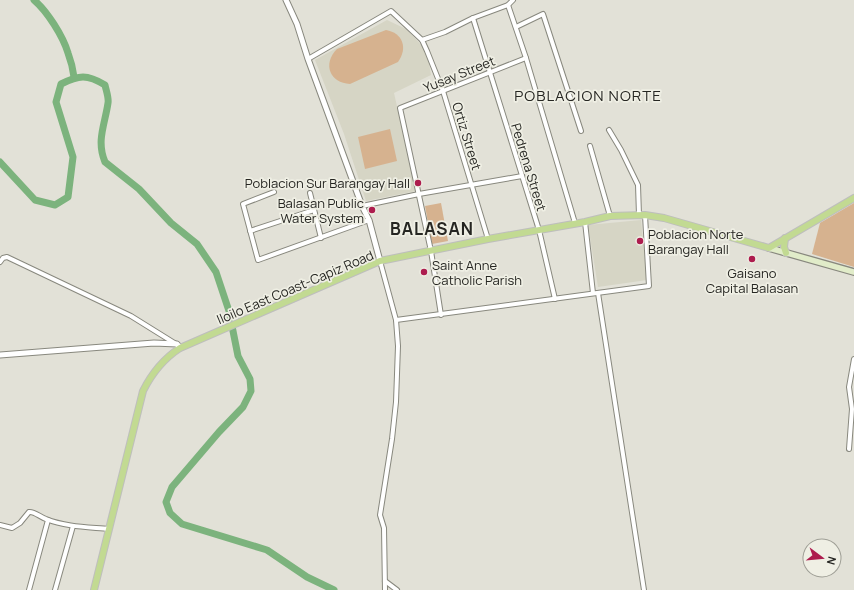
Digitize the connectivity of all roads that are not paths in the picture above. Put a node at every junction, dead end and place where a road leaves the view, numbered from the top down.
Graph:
1 (286, 0) edge
2 (513, 0) edge
3 (508, 5) junction
4 (473, 18) junction
5 (516, 27) junction
6 (422, 40) junction
7 (526, 58) junction
8 (308, 59) junction
9 (489, 73) junction
10 (443, 91) junction
11 (609, 130) dead end
12 (581, 131) dead end
13 (590, 146) dead end
14 (522, 176) junction
15 (472, 185) junction
16 (274, 192) dead end
17 (310, 193) dead end
18 (419, 194) junction
19 (854, 198) edge
20 (362, 206) junction
21 (314, 210) junction
22 (642, 215) junction
23 (610, 216) junction
24 (369, 220) junction
25 (585, 222) junction
26 (576, 223) junction
27 (539, 230) junction
28 (250, 231) junction
29 (321, 238) junction
30 (785, 238) junction
31 (488, 239) junction
32 (769, 248) junction
33 (431, 251) junction
34 (786, 253) junction
35 (0, 262) edge
36 (380, 262) junction
37 (854, 272) edge
38 (596, 293) junction
39 (554, 299) junction
40 (441, 315) junction
41 (396, 320) junction
42 (178, 346) junction
43 (0, 355) edge
44 (854, 359) edge
45 (849, 449) dead end
46 (48, 520) junction
47 (0, 525) edge
48 (73, 526) junction
49 (109, 529) junction
50 (385, 582) junction
51 (29, 590) edge
52 (55, 590) edge
53 (94, 590) edge
54 (385, 590) edge
55 (398, 590) edge
56 (644, 590) edge

1 - 8 street
2 - 3 street
3 - 4 street
3 - 5 street
4 - 6 street
4 - 9 street, Pedrena Street
5 - 7 street
5 - 12 street
6 - 8 street
6 - 10 street, Ortiz Street
7 - 9 street, Yusay Street
7 - 26 street
8 - 20 street
9 - 10 street, Yusay Street
9 - 14 street, Pedrena Street
10 - 15 street, Ortiz Street
10 - 18 street, Yusay Street
11 - 22 street
13 - 23 street
14 - 15 street
14 - 27 street, Pedrena Street
15 - 18 street
15 - 31 street, Ortiz Street
16 - 28 street
17 - 21 street
18 - 20 street
18 - 33 street
19 - 30 main road
20 - 24 street
21 - 28 street
21 - 29 street
22 - 23 main road, Iloilo East Coast-Capiz Road
22 - 32 main road, Iloilo East Coast-Capiz Road
22 - 38 street
23 - 25 main road, Iloilo East Coast-Capiz Road
24 - 29 street
24 - 36 street
25 - 26 main road, Iloilo East Coast-Capiz Road
25 - 38 street
26 - 27 main road, Iloilo East Coast-Capiz Road
27 - 31 main road, Iloilo East Coast-Capiz Road
27 - 39 street, Pedrena Street
28 - 29 street
30 - 32 main road
30 - 34 main road
31 - 33 main road, Iloilo East Coast-Capiz Road
32 - 34 main road
33 - 36 main road, Iloilo East Coast-Capiz Road
33 - 40 street
34 - 37 main road
35 - 42 street
36 - 41 street
36 - 42 main road, Iloilo East Coast-Capiz Road
38 - 39 street
38 - 56 street
39 - 40 street
40 - 41 street
41 - 50 street
42 - 43 street
42 - 49 main road, Iloilo East Coast-Capiz Road
44 - 45 street
46 - 47 street
46 - 48 street
46 - 51 street
48 - 49 street
48 - 52 street
49 - 53 main road, Iloilo East Coast-Capiz Road
50 - 54 street
50 - 55 street

